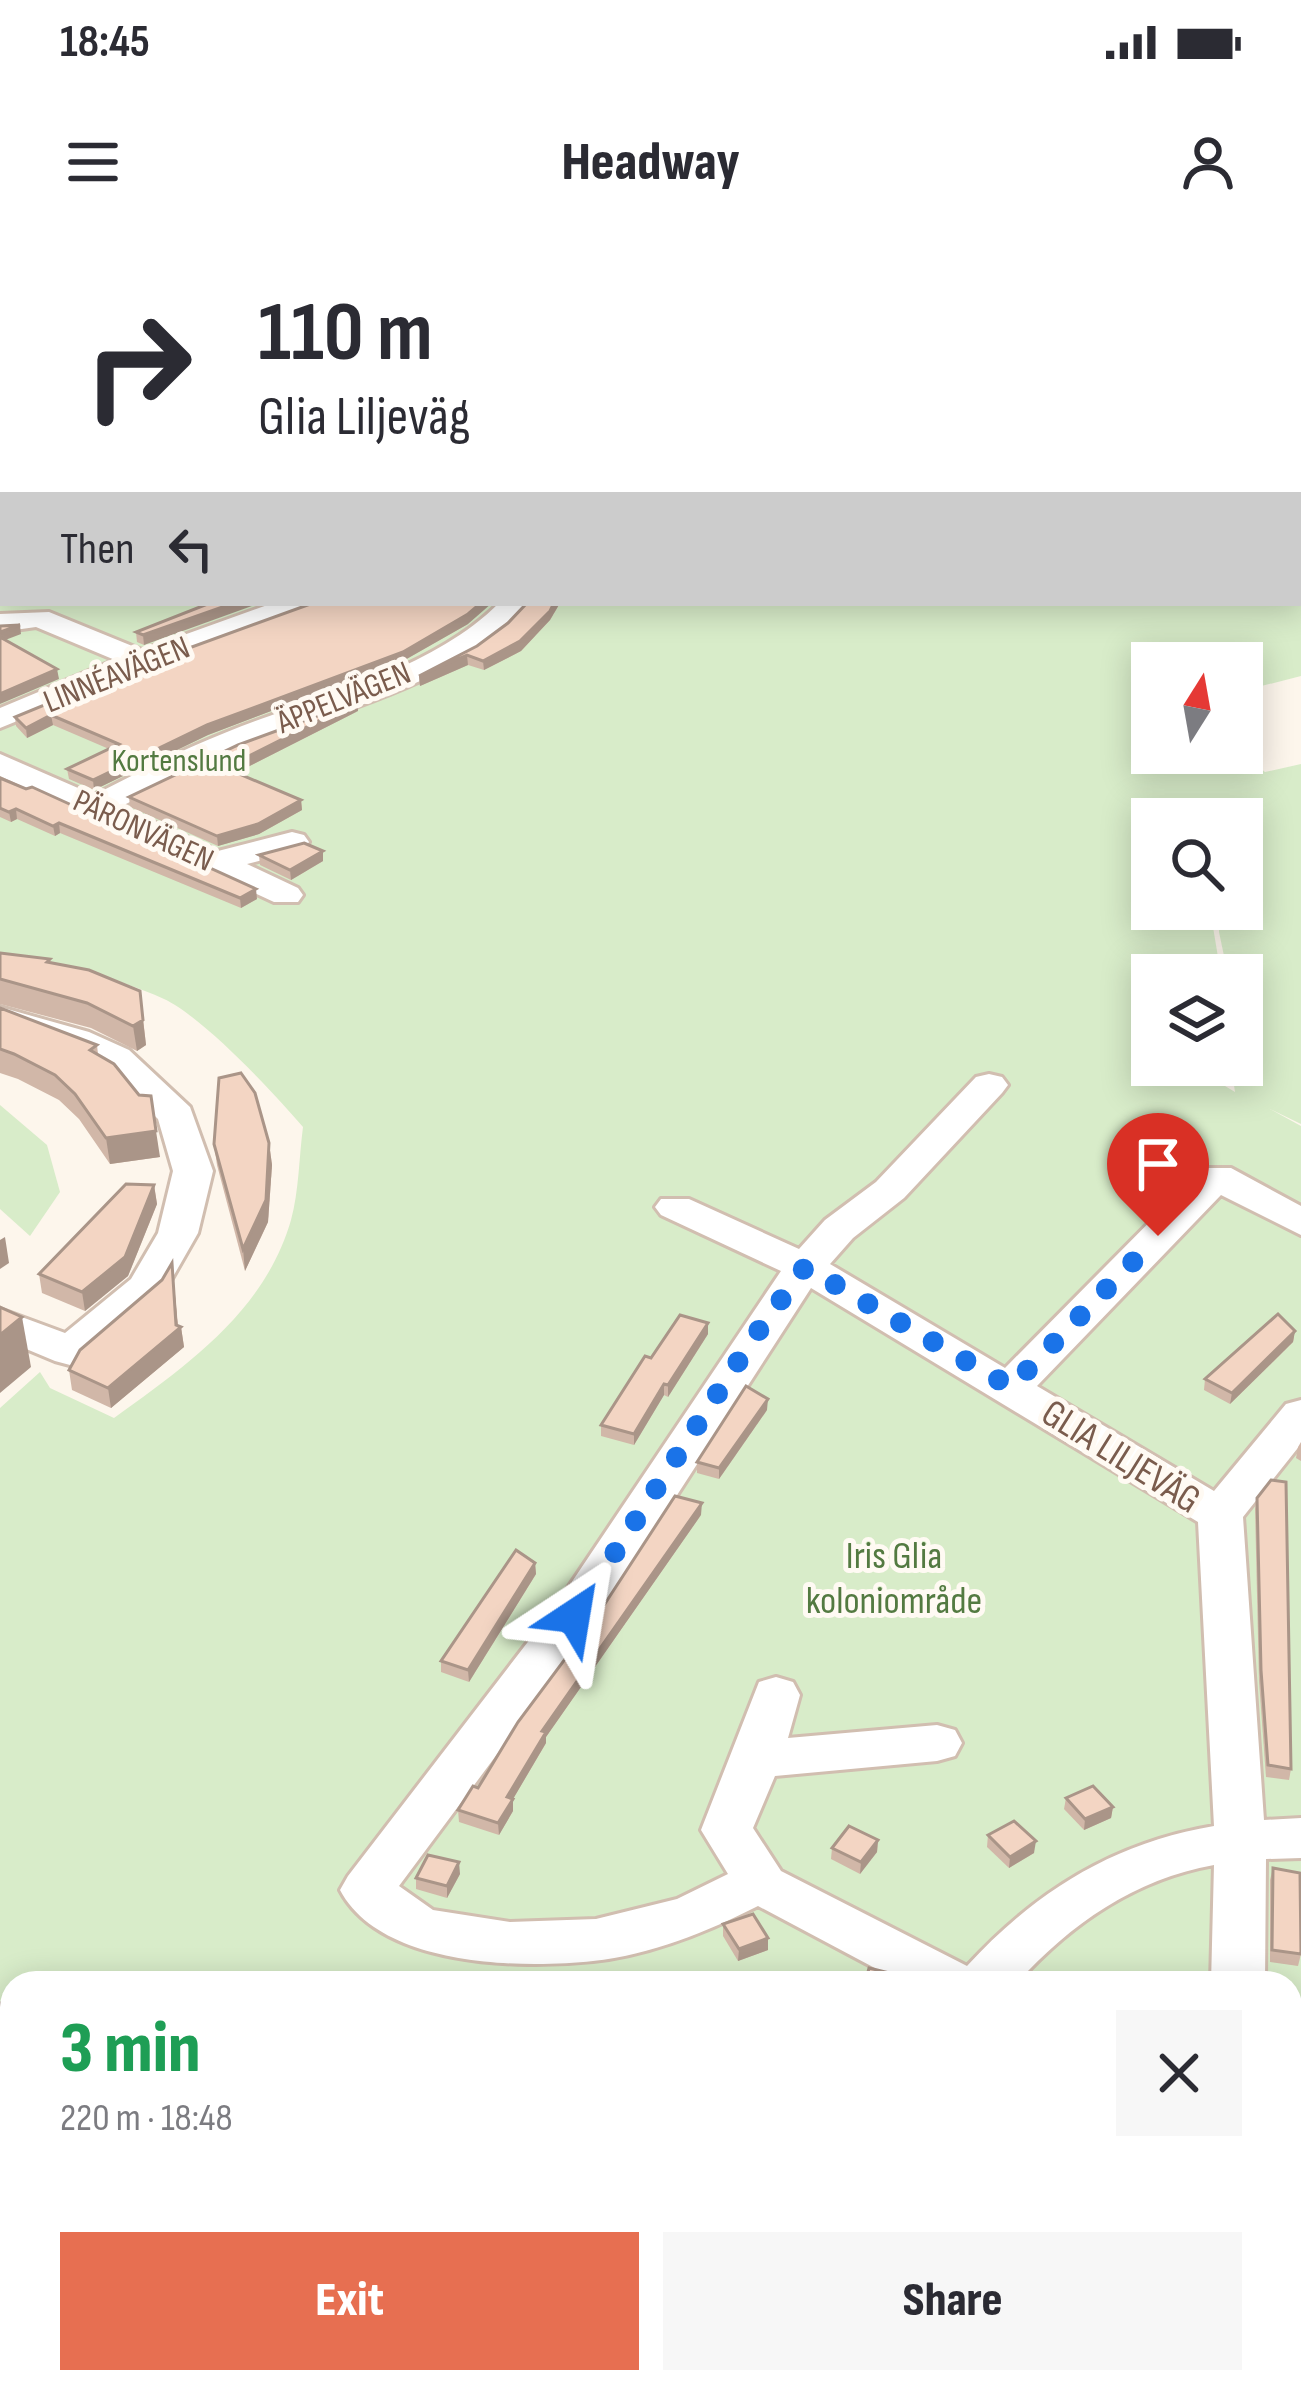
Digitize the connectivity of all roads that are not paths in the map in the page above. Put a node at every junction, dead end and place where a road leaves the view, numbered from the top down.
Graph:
1 (293, 606) edge
2 (513, 606) edge
3 (0, 623) edge
4 (141, 660) junction
5 (0, 719) edge
6 (0, 764) edge
7 (96, 806) junction
8 (292, 842) edge
9 (216, 862) junction
10 (286, 895) dead end
11 (0, 1018) edge
12 (989, 1085) dead end
13 (675, 1207) dead end
14 (1301, 1223) edge
15 (805, 1267) junction
16 (0, 1322) edge
17 (1011, 1387) junction
18 (1301, 1414) edge
19 (1220, 1515) junction
20 (776, 1695) dead end
21 (937, 1743) dead end
22 (758, 1759) junction
23 (1240, 1838) junction
24 (1301, 1838) edge
25 (763, 1885) junction
26 (928, 1971) edge
27 (994, 1971) edge
28 (1238, 1971) edge

1 - 4 street, LINNÉAVÄGEN
2 - 7 street, ÄPPELVÄGEN
3 - 4 street
4 - 5 street, LINNÉAVÄGEN
6 - 7 street, PÄRONVÄGEN
7 - 9 street, PÄRONVÄGEN
8 - 9 street
9 - 10 street, PÄRONVÄGEN
11 - 16 street
12 - 15 street
13 - 15 street, GLIA LILJEVÄG
14 - 17 street
15 - 17 street, GLIA LILJEVÄG
15 - 25 street
17 - 19 street, GLIA LILJEVÄG
18 - 19 street
19 - 23 street, GLIA LILJEVÄG
20 - 22 street
21 - 22 street
22 - 25 street
23 - 24 street
23 - 27 street
23 - 28 street, GLIA LILJEVÄG
25 - 26 street

